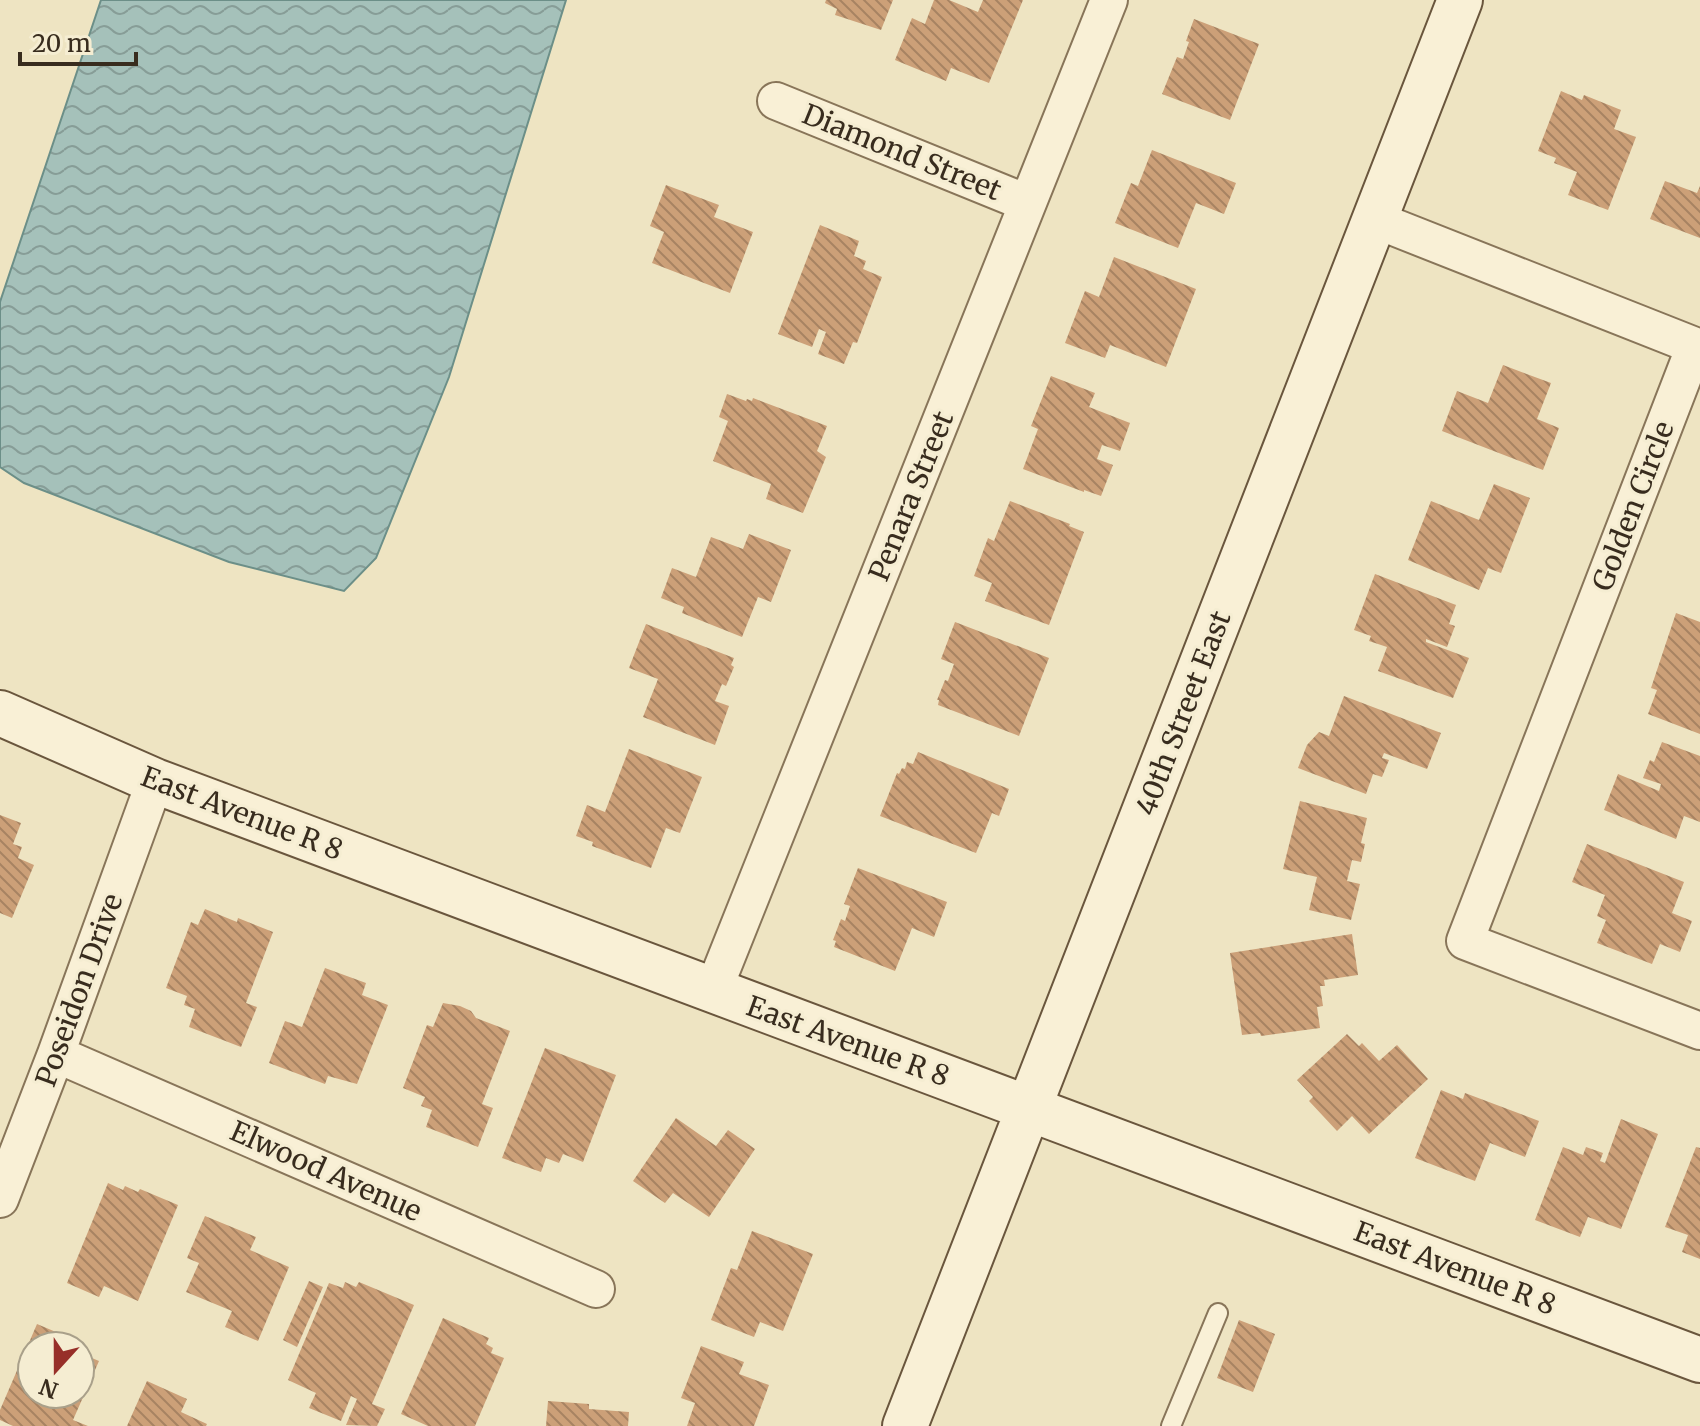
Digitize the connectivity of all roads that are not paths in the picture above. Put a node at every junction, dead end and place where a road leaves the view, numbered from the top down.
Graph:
1 (1109, 0) edge
2 (1460, 0) edge
3 (776, 101) dead end
4 (1027, 203) junction
5 (1376, 220) junction
6 (0, 713) edge
7 (155, 781) junction
8 (713, 991) junction
9 (1700, 1031) edge
10 (56, 1054) junction
11 (1029, 1107) junction
12 (0, 1199) edge
13 (596, 1289) dead end
14 (1218, 1313) dead end
15 (1700, 1360) edge
16 (905, 1426) edge
17 (1171, 1426) edge

1 - 4 street, Penara Street
2 - 5 street, 40th Street East
3 - 4 street, Diamond Street
4 - 8 street, Penara Street
5 - 9 street, Golden Circle
5 - 11 street, 40th Street East
6 - 7 street, East Avenue R 8
7 - 8 street, East Avenue R 8
7 - 10 street, Poseidon Drive
8 - 11 street, East Avenue R 8
10 - 12 street, Poseidon Drive
10 - 13 street, Elwood Avenue
11 - 15 street, East Avenue R 8
11 - 16 street, 40th Street East
14 - 17 lane

